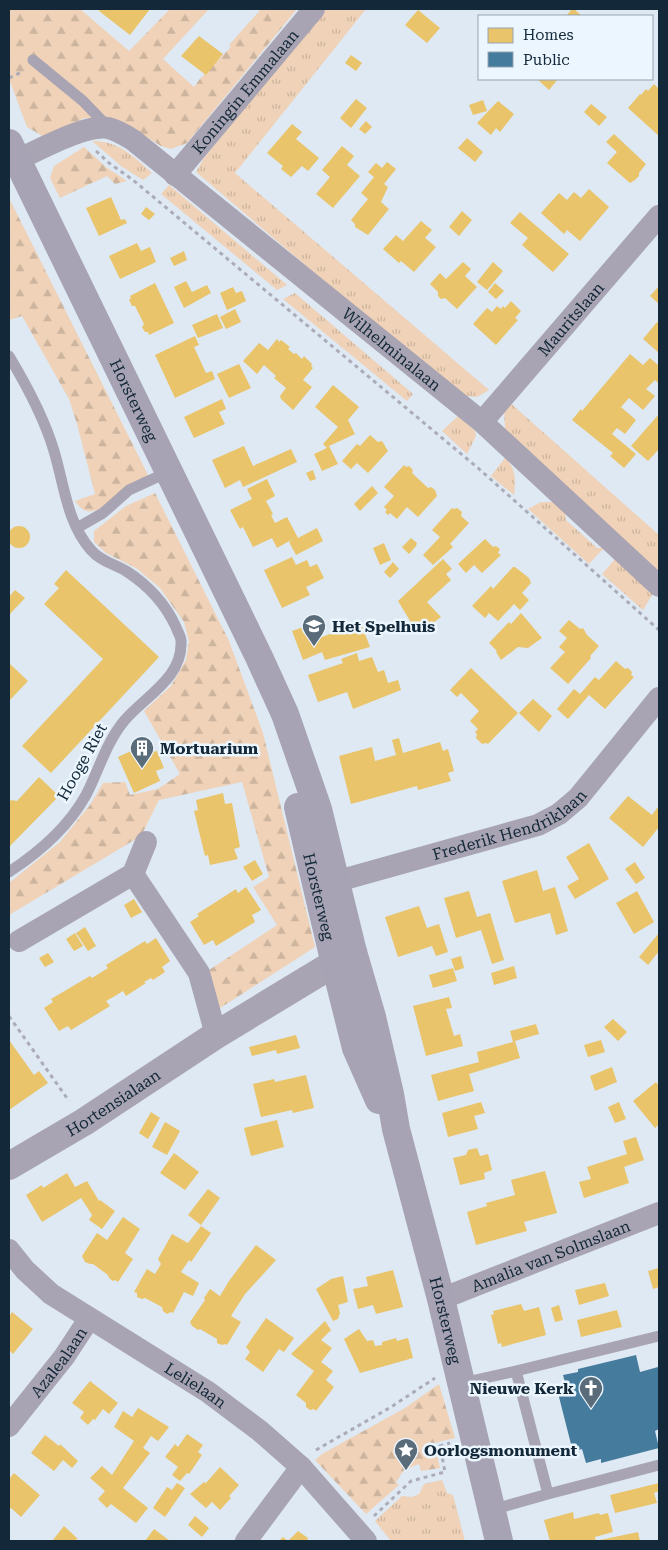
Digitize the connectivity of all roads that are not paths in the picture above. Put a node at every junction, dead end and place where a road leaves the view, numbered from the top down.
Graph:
1 (314, 9) edge
2 (32, 60) dead end
3 (109, 128) junction
4 (13, 151) edge
5 (175, 175) junction
6 (659, 216) edge
7 (9, 356) edge
8 (482, 422) junction
9 (168, 472) junction
10 (77, 528) junction
11 (659, 586) edge
12 (659, 698) edge
13 (146, 842) dead end
14 (9, 872) edge
15 (133, 874) junction
16 (327, 884) junction
17 (19, 941) dead end
18 (344, 958) junction
19 (216, 1035) junction
20 (9, 1166) edge
21 (659, 1214) edge
22 (9, 1250) edge
23 (441, 1299) junction
24 (89, 1319) junction
25 (659, 1336) edge
26 (516, 1370) junction
27 (459, 1374) junction
28 (9, 1426) edge
29 (659, 1465) edge
30 (301, 1467) junction
31 (548, 1494) junction
32 (491, 1510) junction
33 (361, 1536) edge
34 (246, 1541) edge
35 (499, 1541) edge

1 - 5 street, Koningin Emmalaan
2 - 3 lane, Wilhelminalaan
3 - 4 street
3 - 5 street, Wilhelminalaan
4 - 9 main road, Horsterweg
5 - 8 street, Wilhelminalaan
6 - 8 street, Mauritslaan
7 - 10 lane, Hooge Riet
8 - 11 street, Wilhelminalaan
9 - 10 lane
9 - 16 main road, Horsterweg
10 - 14 lane, Hooge Riet
12 - 16 street, Frederik Hendriklaan
13 - 15 street
15 - 17 street
15 - 19 street
16 - 18 main road, Horsterweg
18 - 19 street, Hortensialaan
18 - 23 main road, Horsterweg
19 - 20 street, Hortensialaan
21 - 23 street, Amalia van Solmslaan
22 - 24 street, Lelielaan
23 - 27 main road, Horsterweg
24 - 28 street, Azalealaan
24 - 30 street, Lelielaan
25 - 26 lane
26 - 27 lane
26 - 31 lane
27 - 32 main road, Horsterweg
29 - 31 lane
30 - 33 street, Lelielaan
30 - 34 street
31 - 32 lane
32 - 35 main road, Horsterweg

